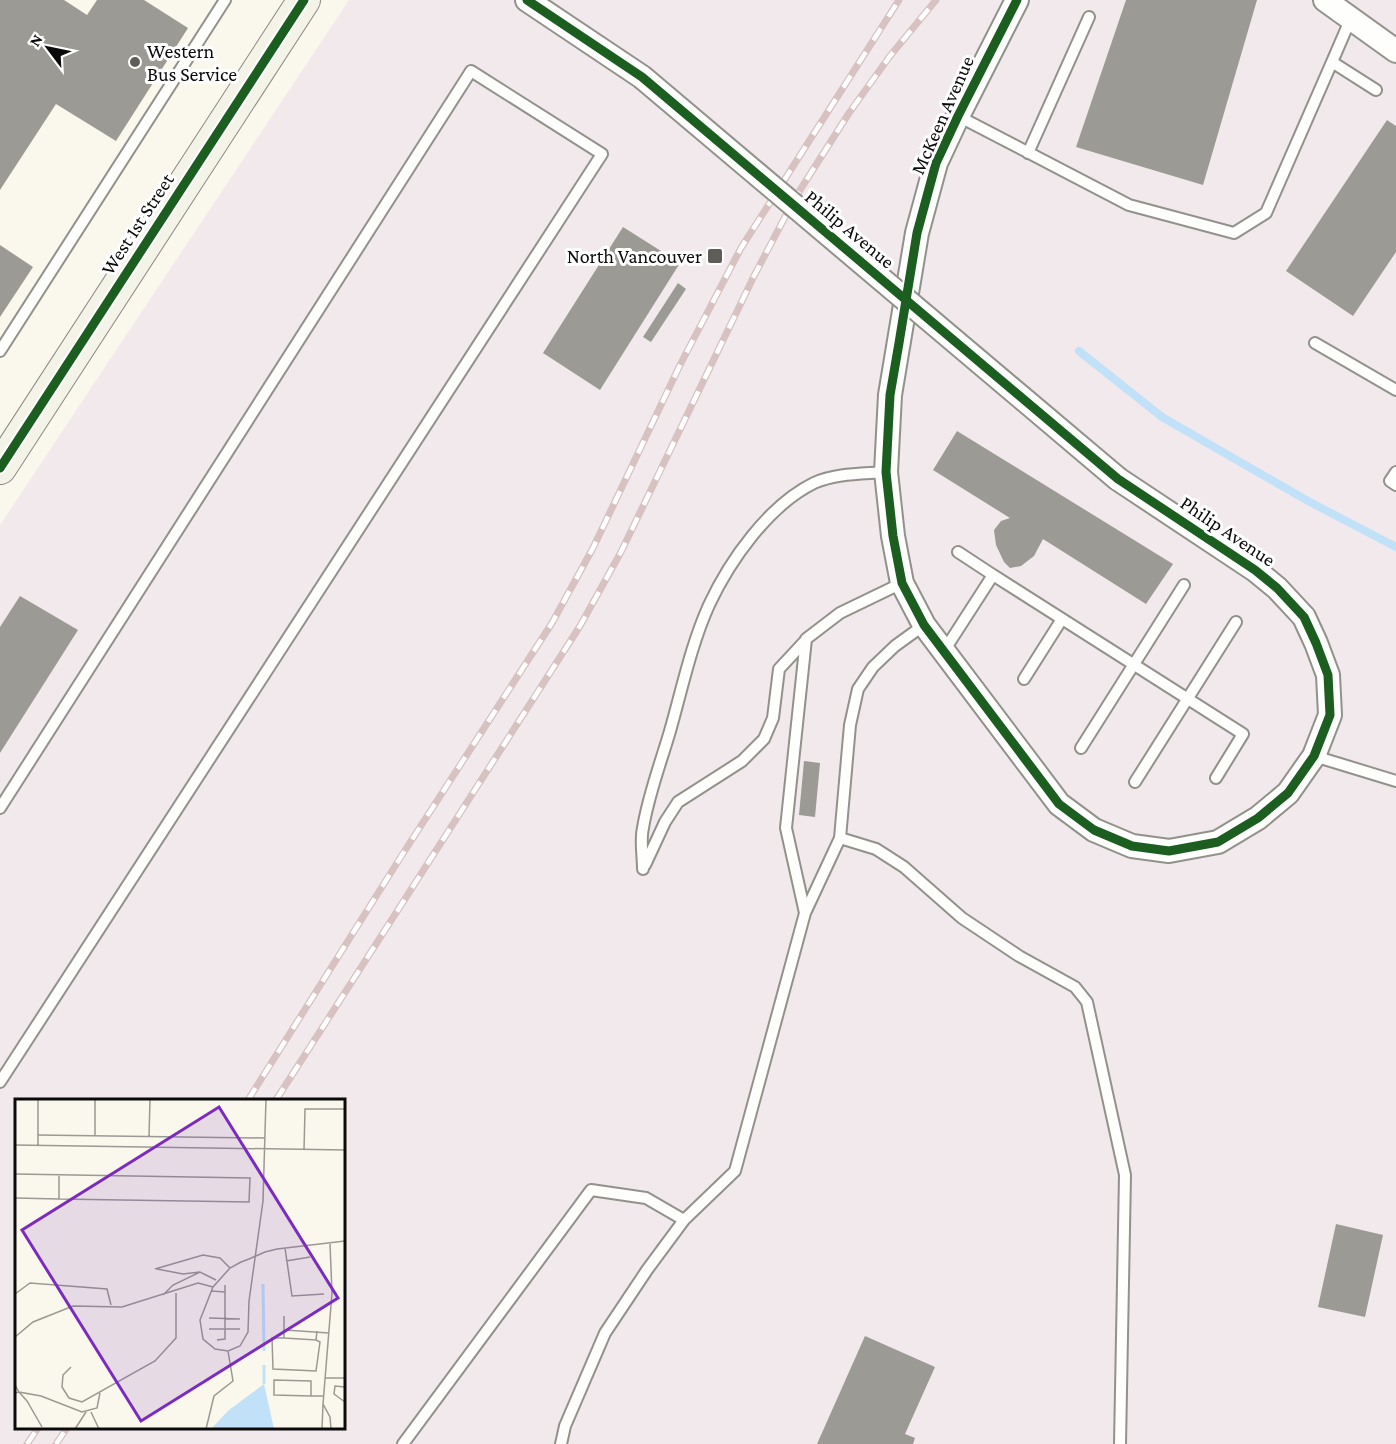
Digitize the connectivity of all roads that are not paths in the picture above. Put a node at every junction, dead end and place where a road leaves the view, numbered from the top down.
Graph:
1 (225, 0) edge
2 (304, 0) edge
3 (527, 0) edge
4 (1017, 0) edge
5 (1325, 0) edge
6 (1089, 17) dead end
7 (1352, 18) junction
8 (1396, 51) edge
9 (1332, 62) junction
10 (1376, 90) dead end
11 (958, 116) junction
12 (1029, 153) junction
13 (1315, 343) dead end
14 (0, 351) edge
15 (1394, 383) edge
16 (0, 468) edge
17 (886, 472) junction
18 (1396, 472) edge
19 (1396, 485) edge
20 (893, 536) joint
21 (958, 552) dead end
22 (993, 575) junction
23 (902, 583) junction
24 (1185, 585) dead end
25 (1062, 619) junction
26 (1236, 622) dead end
27 (924, 625) junction
28 (806, 639) junction
29 (944, 651) junction
30 (1133, 664) junction
31 (1024, 679) dead end
32 (1187, 698) junction
33 (1081, 748) dead end
34 (1314, 756) junction
35 (1216, 778) dead end
36 (1396, 781) edge
37 (1135, 782) dead end
38 (0, 808) edge
39 (840, 838) junction
40 (806, 913) junction
41 (0, 1082) edge
42 (684, 1220) junction
43 (403, 1444) edge
44 (561, 1444) edge
45 (1120, 1444) edge

1 - 14 lane
2 - 16 street, West 1st Street
3 - 34 street, Philip Avenue, bridge
4 - 11 street, McKeen Avenue
5 - 7 street
6 - 12 lane
7 - 8 street
7 - 9 lane
9 - 10 lane
9 - 12 lane
11 - 12 lane
11 - 17 street, McKeen Avenue
13 - 15 lane
17 - 20 street, McKeen Avenue
17 - 28 lane
18 - 19 lane
20 - 23 street, Philip Avenue
21 - 22 lane
22 - 25 lane
22 - 29 lane
23 - 27 street, Philip Avenue
23 - 28 lane
24 - 30 lane
25 - 30 lane
25 - 31 lane
26 - 32 lane
27 - 29 street, Philip Avenue
27 - 39 lane
28 - 40 lane
29 - 34 street, Philip Avenue
30 - 32 lane
30 - 33 lane
32 - 35 lane
32 - 37 lane
34 - 36 lane
38 - 41 lane
39 - 40 lane
39 - 45 lane
40 - 42 lane
42 - 43 lane
42 - 44 lane

